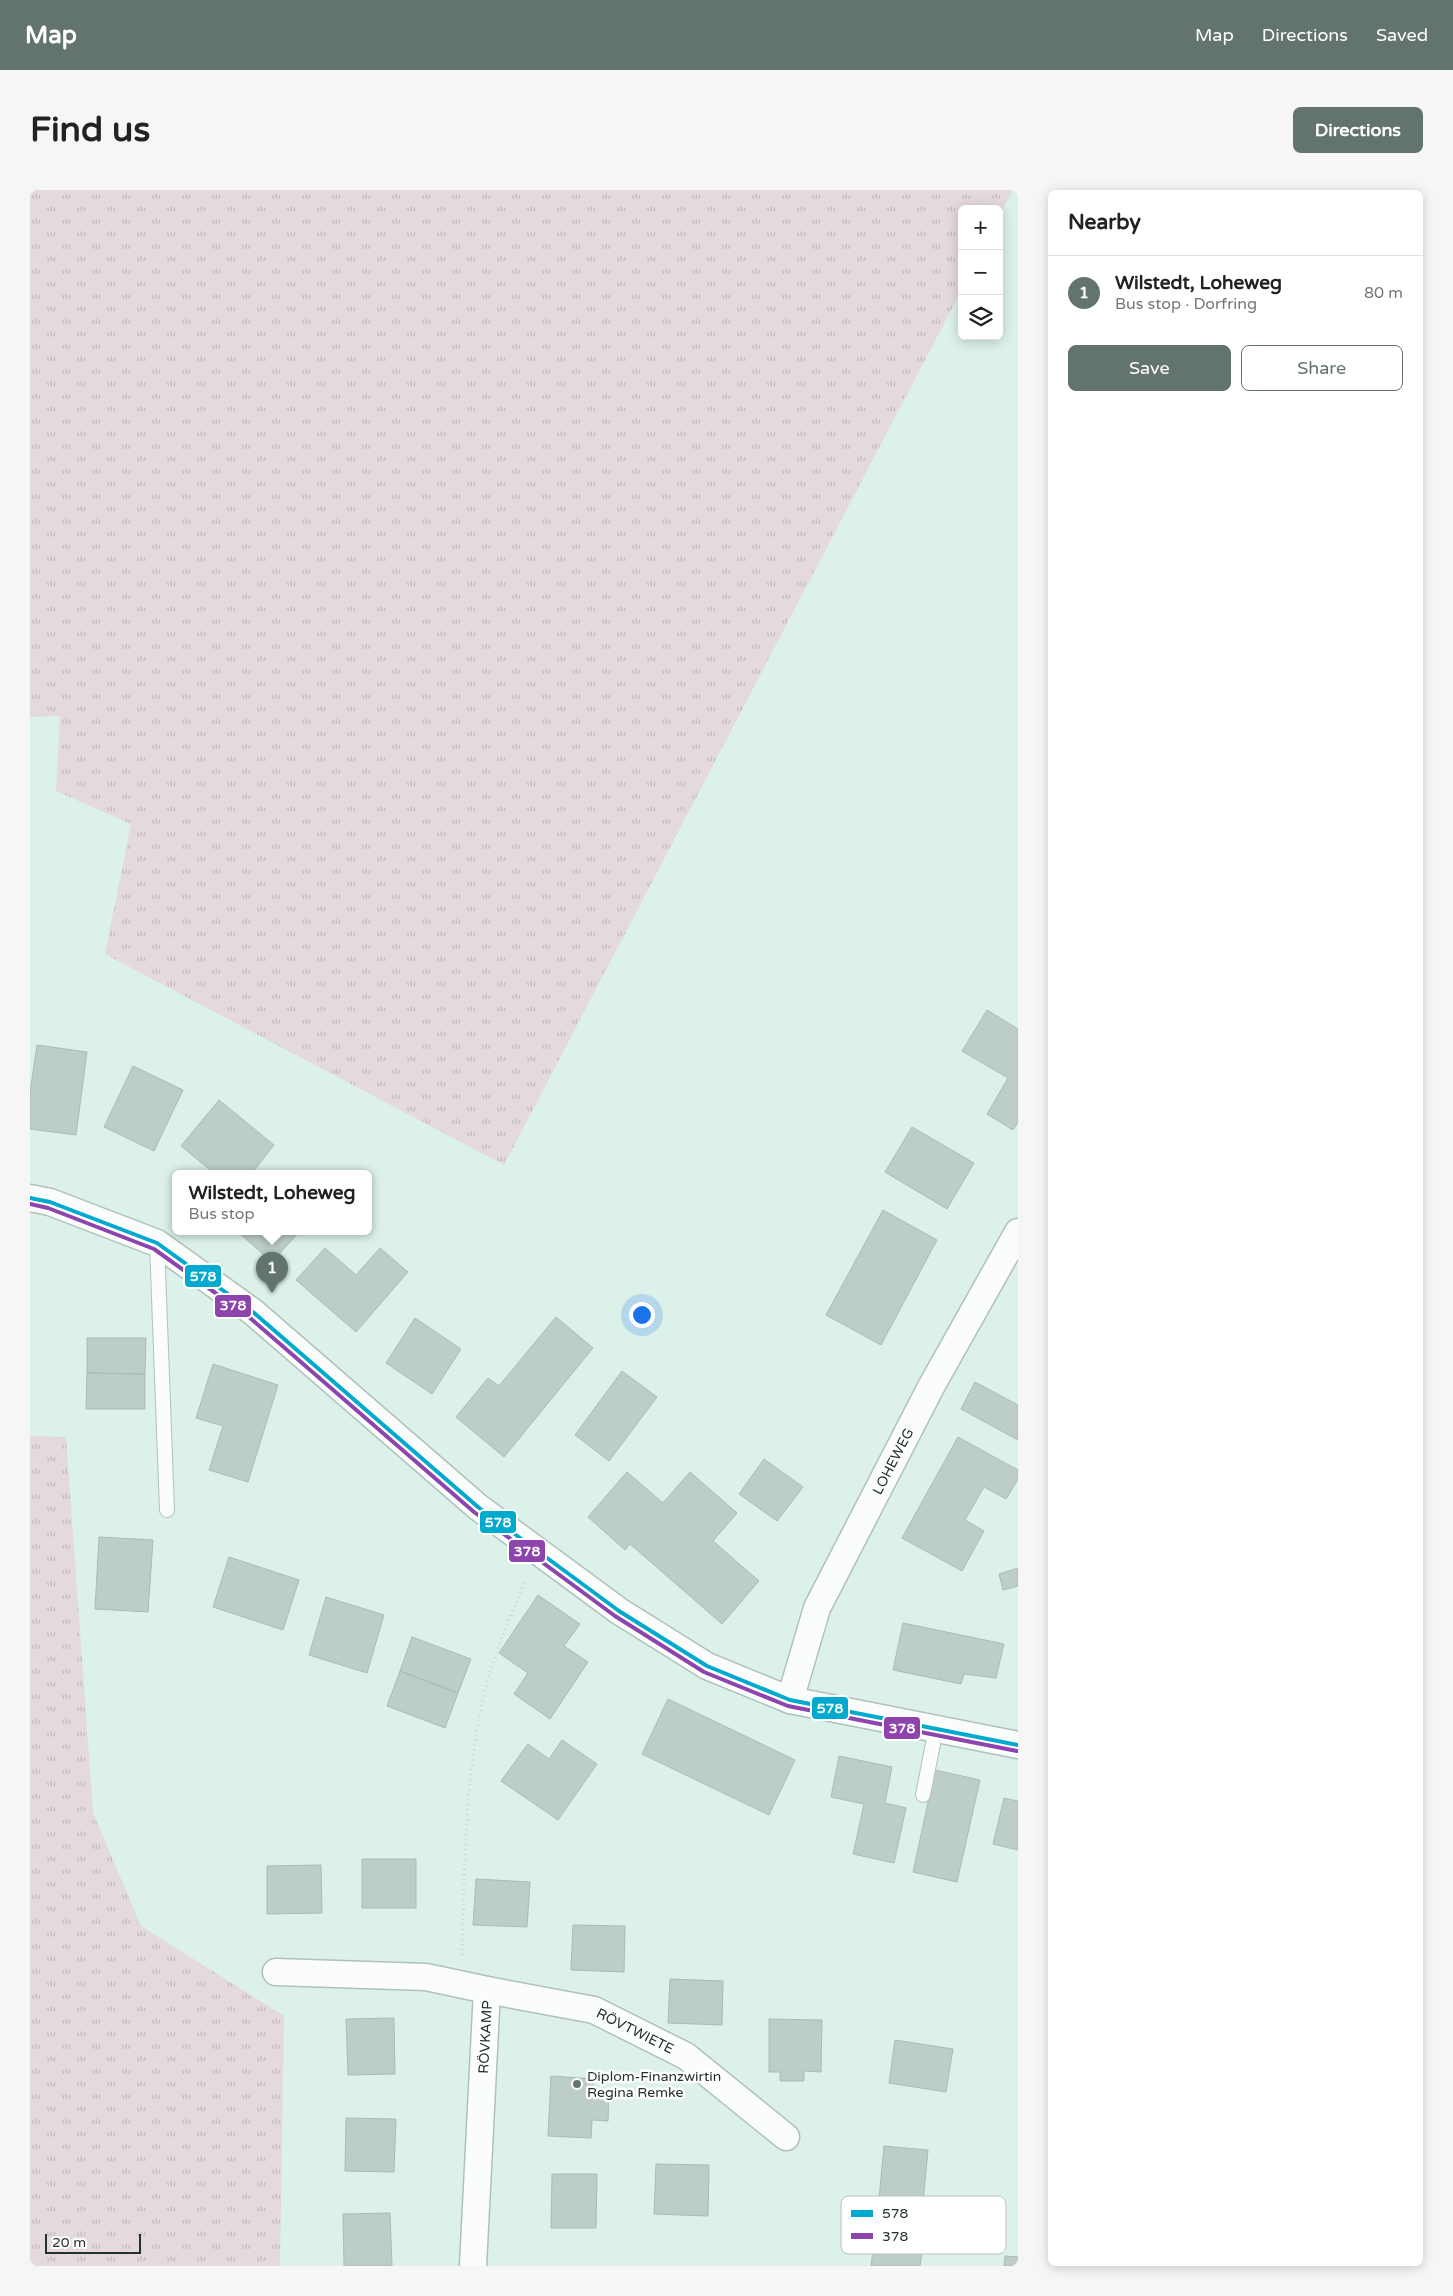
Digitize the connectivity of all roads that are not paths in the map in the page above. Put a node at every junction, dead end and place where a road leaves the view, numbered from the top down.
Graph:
1 (30, 1198) edge
2 (1018, 1232) edge
3 (158, 1243) junction
4 (167, 1510) dead end
5 (790, 1700) junction
6 (936, 1728) junction
7 (1018, 1745) edge
8 (923, 1795) dead end
9 (276, 1972) dead end
10 (487, 1990) junction
11 (786, 2137) dead end
12 (473, 2266) edge

1 - 3 street
2 - 5 street, LOHEWEG
3 - 4 lane
3 - 5 street
5 - 6 street
6 - 7 street
6 - 8 lane
9 - 10 street, RÖVKAMP
10 - 11 street, RÖVTWIETE
10 - 12 street, RÖVKAMP

